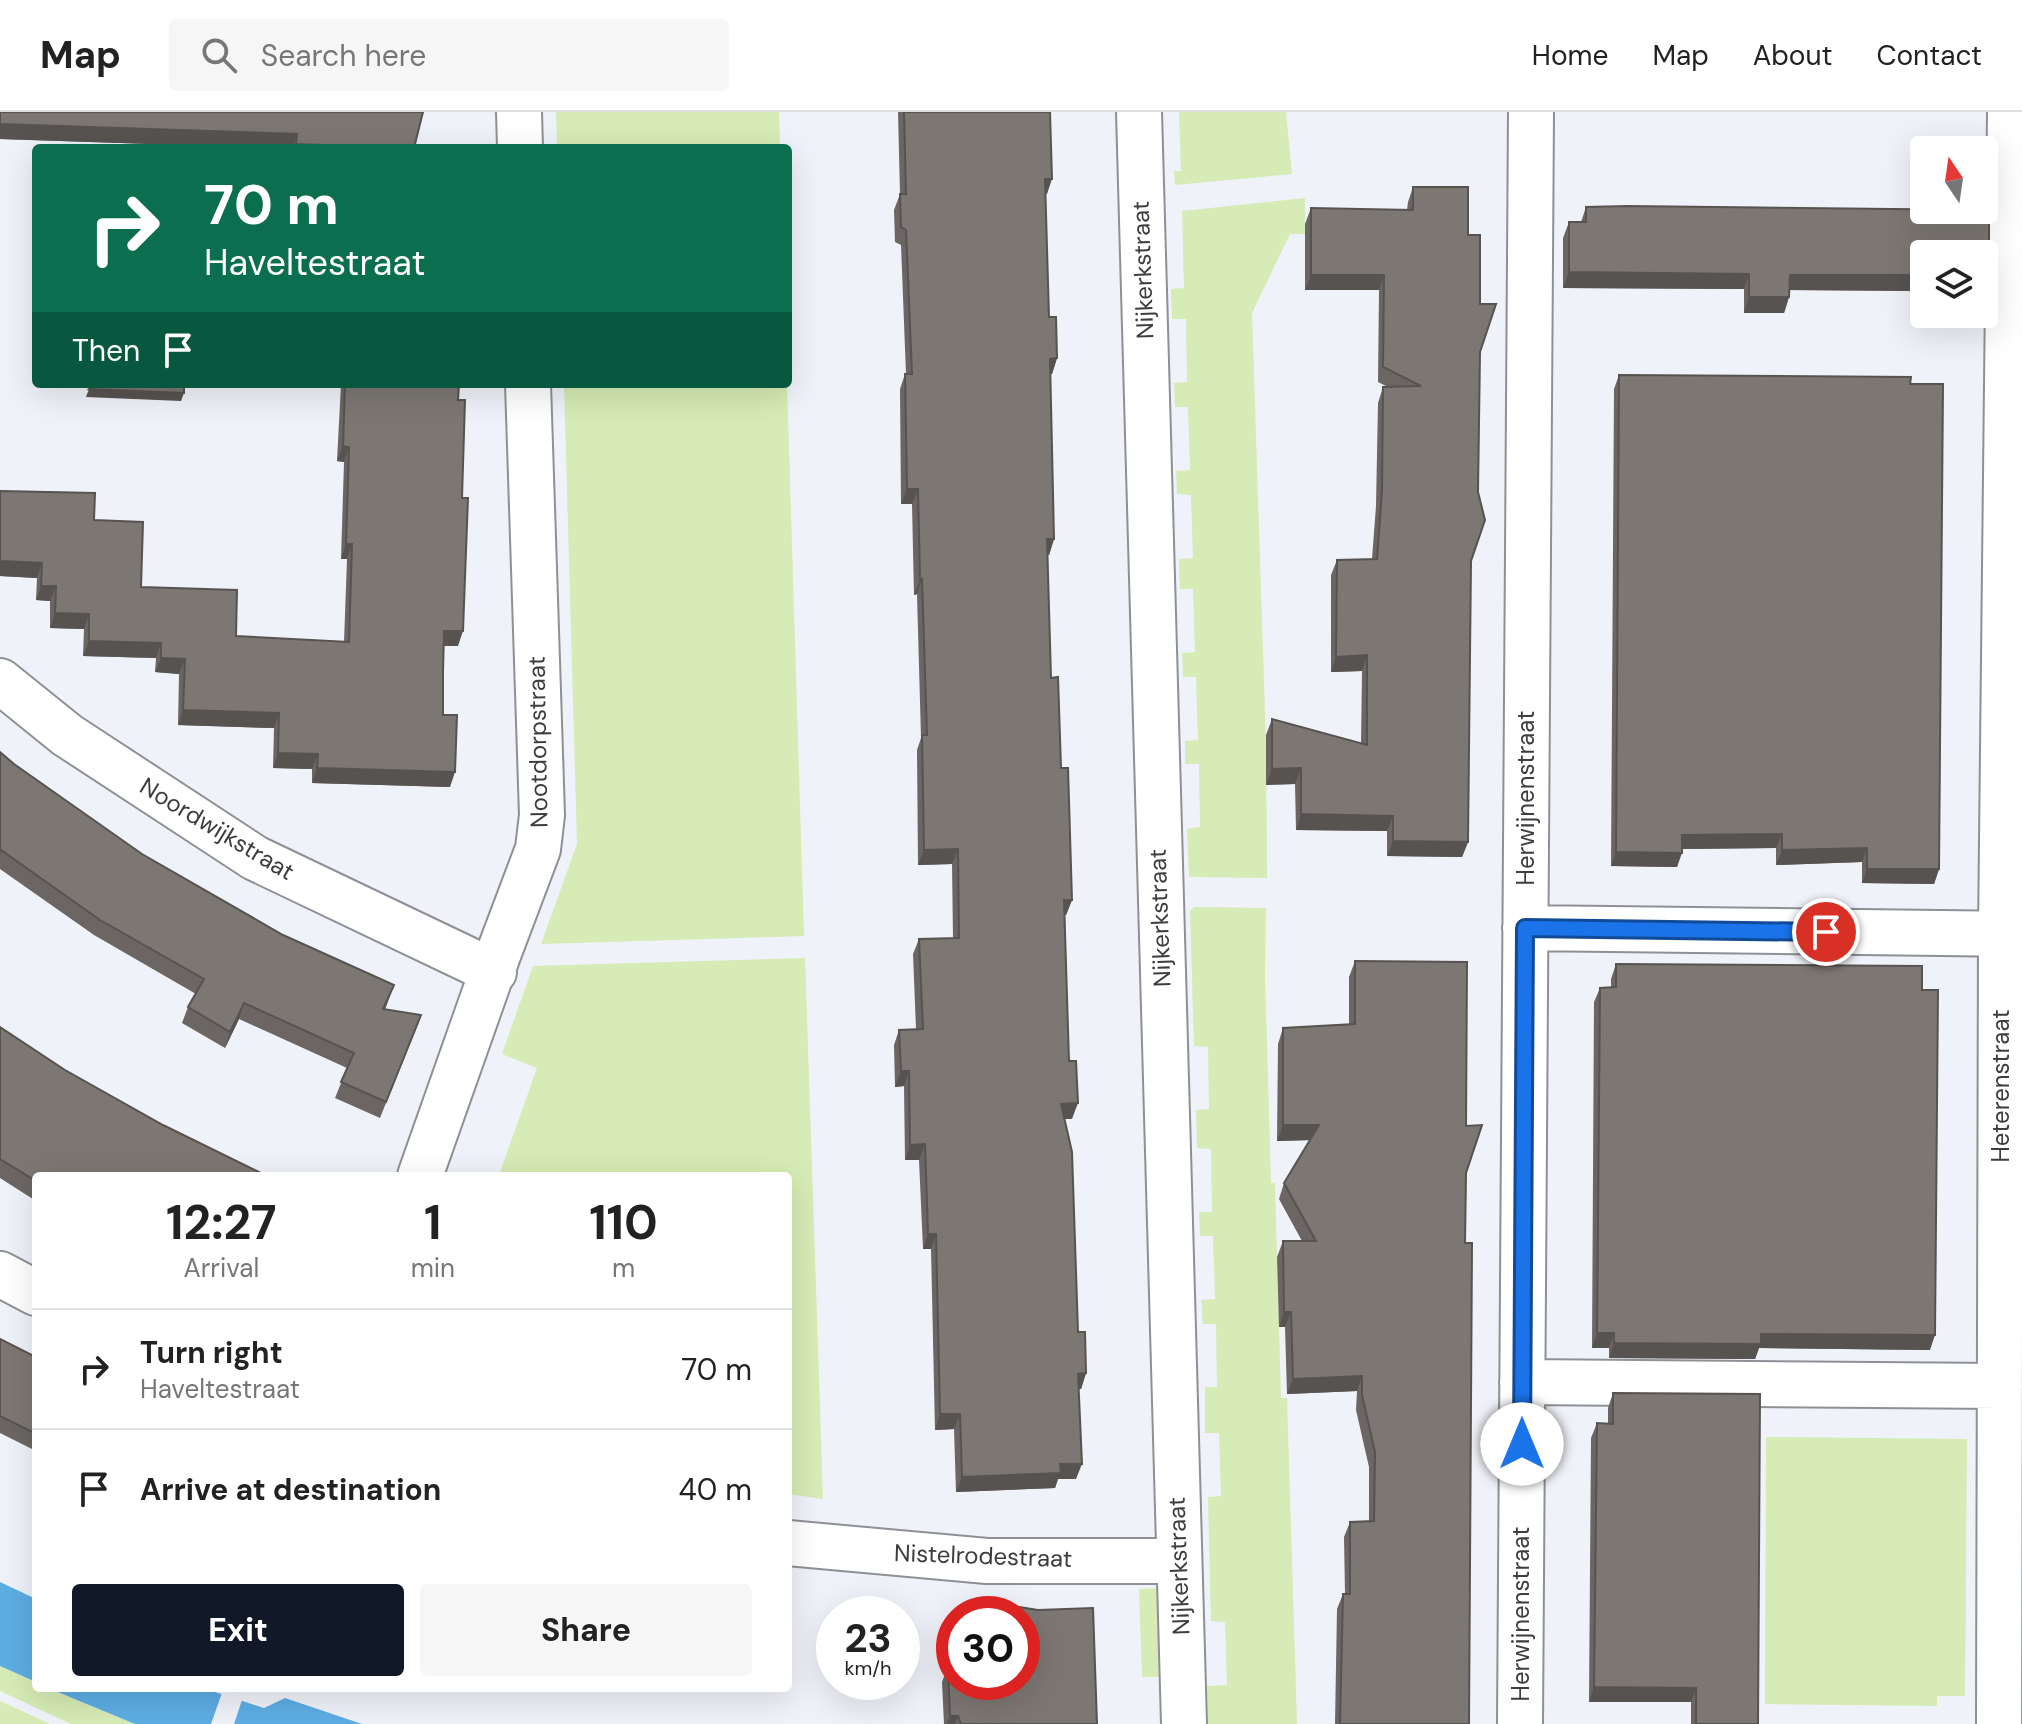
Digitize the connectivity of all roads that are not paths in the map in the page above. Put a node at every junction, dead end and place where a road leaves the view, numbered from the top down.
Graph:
1 (519, 112) edge
2 (1139, 112) edge
3 (1531, 112) edge
4 (2010, 112) edge
5 (520, 144) edge
6 (528, 388) edge
7 (0, 681) edge
8 (1525, 928) junction
9 (2012, 934) edge
10 (494, 972) junction
11 (421, 1172) edge
12 (0, 1274) edge
13 (32, 1291) edge
14 (1522, 1382) junction
15 (2000, 1386) junction
16 (792, 1543) edge
17 (1179, 1561) junction
18 (1184, 1724) edge
19 (1520, 1724) edge
20 (1999, 1724) edge

1 - 5 street
2 - 17 street, Nijkerkstraat
3 - 8 street, Herwijnenstraat
4 - 9 street, Heterenstraat
6 - 10 street, Nootdorpstraat
7 - 10 street, Noordwijkstraat
8 - 9 street
8 - 14 street, Herwijnenstraat
9 - 15 street, Heterenstraat
10 - 11 street, Nootdorpstraat
12 - 13 street
14 - 15 street
14 - 19 street, Herwijnenstraat
15 - 20 street, Heterenstraat
16 - 17 street, Nistelrodestraat
17 - 18 street, Nijkerkstraat

